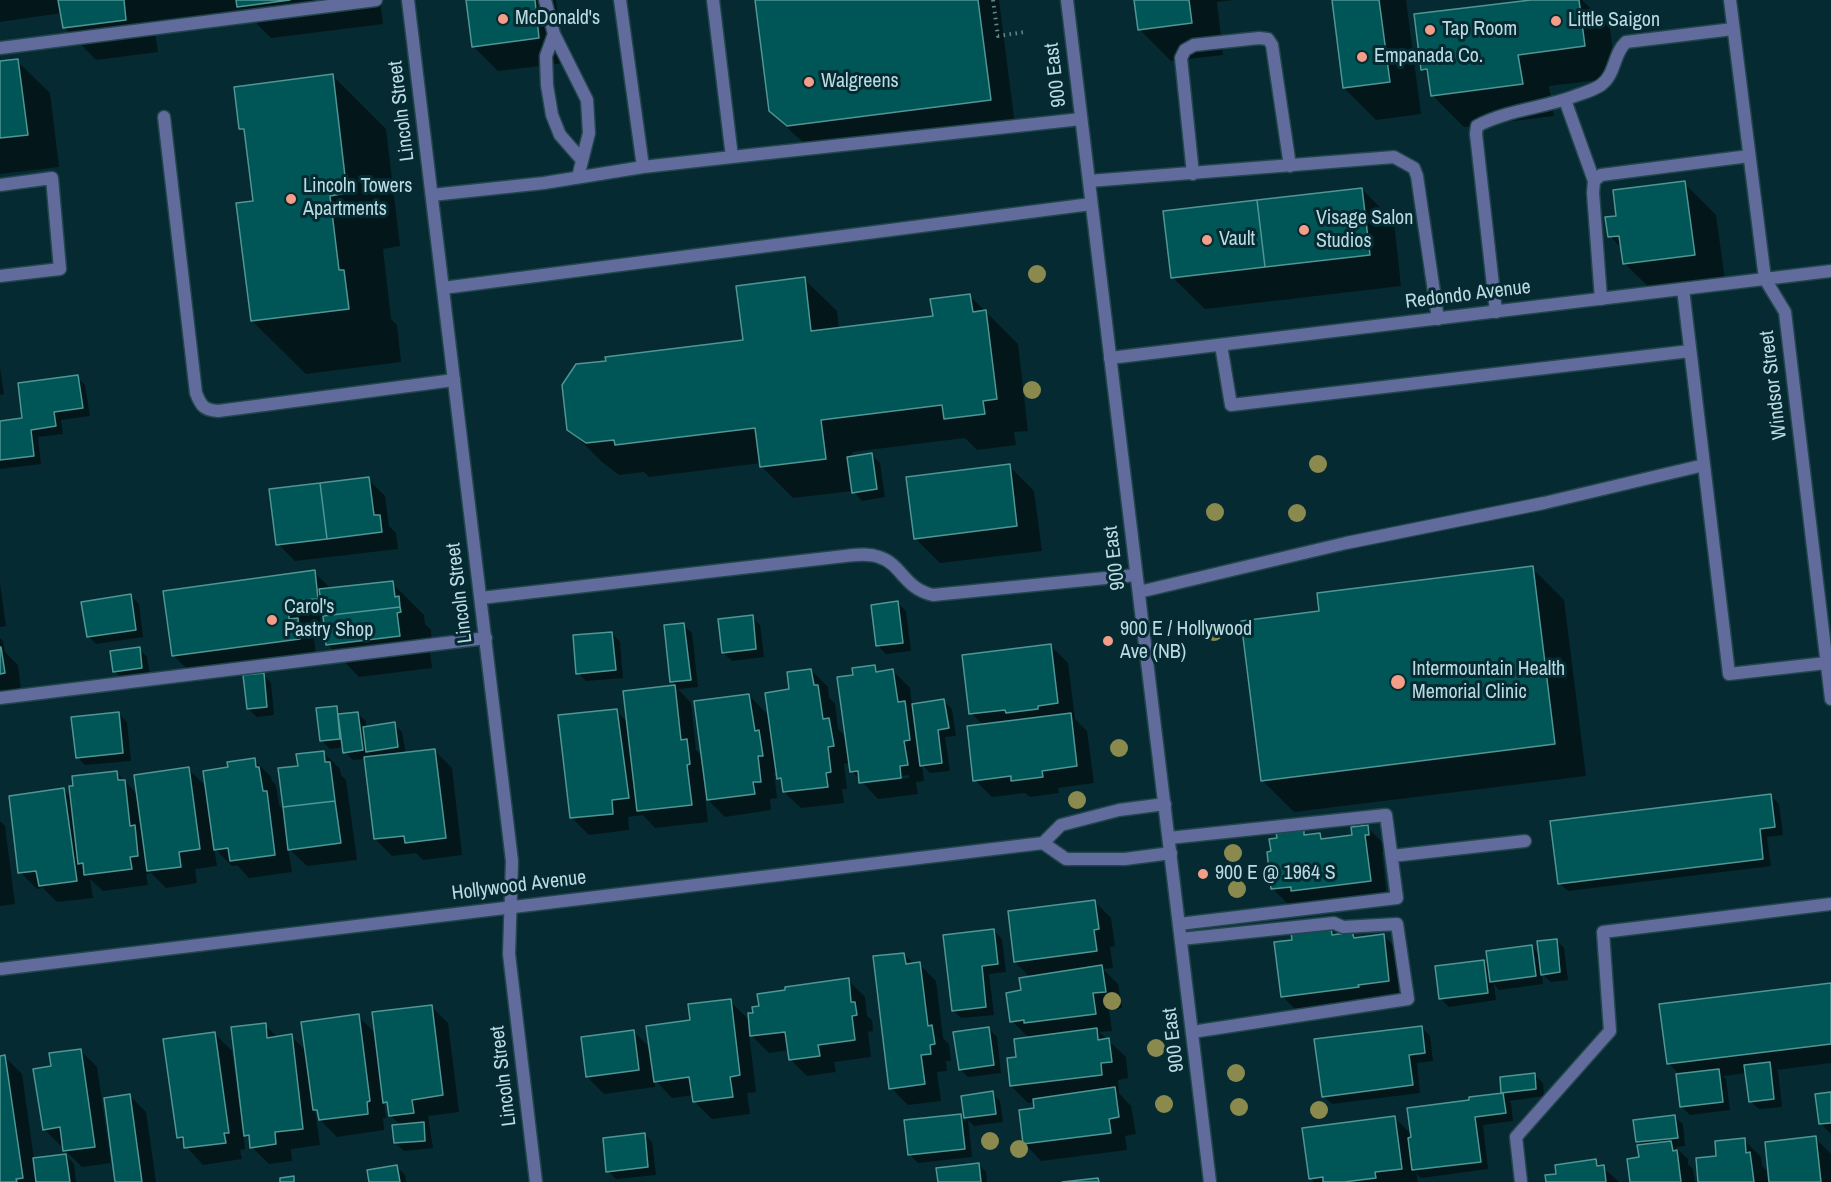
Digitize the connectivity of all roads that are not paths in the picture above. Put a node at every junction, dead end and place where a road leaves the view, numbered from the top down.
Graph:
1 (376, 0) edge
2 (408, 0) edge
3 (545, 0) edge
4 (620, 0) edge
5 (713, 0) edge
6 (1066, 0) edge
7 (1730, 0) edge
8 (1733, 29) junction
9 (554, 34) junction
10 (0, 48) edge
11 (1564, 100) junction
12 (164, 117) dead end
13 (1081, 119) junction
14 (1749, 156) junction
15 (732, 157) junction
16 (582, 160) junction
17 (1290, 166) junction
18 (643, 167) junction
19 (1193, 174) junction
20 (578, 177) junction
21 (1594, 180) junction
22 (1089, 181) junction
23 (0, 185) edge
24 (432, 195) junction
25 (1091, 204) junction
26 (1831, 271) edge
27 (0, 276) edge
28 (1765, 279) junction
29 (443, 288) junction
30 (1683, 289) junction
31 (1600, 299) junction
32 (1496, 312) junction
33 (1438, 319) junction
34 (1221, 345) junction
35 (1690, 351) junction
36 (1110, 358) junction
37 (454, 380) junction
38 (1704, 465) junction
39 (1136, 575) junction
40 (1138, 592) junction
41 (481, 598) junction
42 (486, 638) junction
43 (1826, 663) junction
44 (0, 698) edge
45 (1831, 699) edge
46 (1165, 804) junction
47 (1169, 838) junction
48 (1525, 841) dead end
49 (1043, 843) junction
50 (1171, 853) junction
51 (1392, 856) junction
52 (1831, 904) edge
53 (510, 907) junction
54 (1179, 924) junction
55 (1181, 939) junction
56 (0, 969) edge
57 (1192, 1032) junction
58 (536, 1182) edge
59 (1210, 1182) edge
60 (1521, 1182) edge

1 - 10 street
2 - 24 street, Lincoln Street
3 - 9 street
4 - 18 street
5 - 15 street
6 - 13 street, 900 East
7 - 8 street, Windsor Street
8 - 11 street
8 - 14 street, Windsor Street
9 - 16 street
9 - 16 street
11 - 21 street
11 - 32 street
12 - 37 street
13 - 15 street
13 - 22 street, 900 East
14 - 21 street
14 - 28 street, Windsor Street
15 - 18 street
16 - 20 street
17 - 19 street
17 - 19 street
17 - 33 street
18 - 20 street
19 - 22 street
20 - 24 street
21 - 31 street
22 - 25 street, 900 East
23 - 27 street
24 - 29 street, Lincoln Street
25 - 29 street
25 - 36 street, 900 East
26 - 28 street, Redondo Avenue
28 - 30 street, Redondo Avenue
28 - 43 street, Windsor Street
29 - 37 street, Lincoln Street
30 - 31 street, Redondo Avenue
30 - 35 street
31 - 32 street, Redondo Avenue
32 - 33 street, Redondo Avenue
33 - 34 street, Redondo Avenue
34 - 35 street
34 - 36 street, Redondo Avenue
35 - 38 street
36 - 39 street, 900 East
37 - 41 street, Lincoln Street
38 - 40 street
38 - 43 street
39 - 40 street, 900 East
39 - 41 street
40 - 46 street, 900 East
41 - 42 street, Lincoln Street
42 - 44 street
42 - 53 street, Lincoln Street
43 - 45 street, Windsor Street
46 - 47 street, 900 East
46 - 49 street
47 - 50 street, 900 East
47 - 51 street
48 - 51 street
49 - 50 street
49 - 53 street, Hollywood Avenue
50 - 54 street, 900 East
51 - 54 street
52 - 60 street
53 - 56 street, Hollywood Avenue
53 - 58 street, Lincoln Street
54 - 55 street, 900 East
55 - 57 street, 900 East
55 - 57 street
57 - 59 street, 900 East

